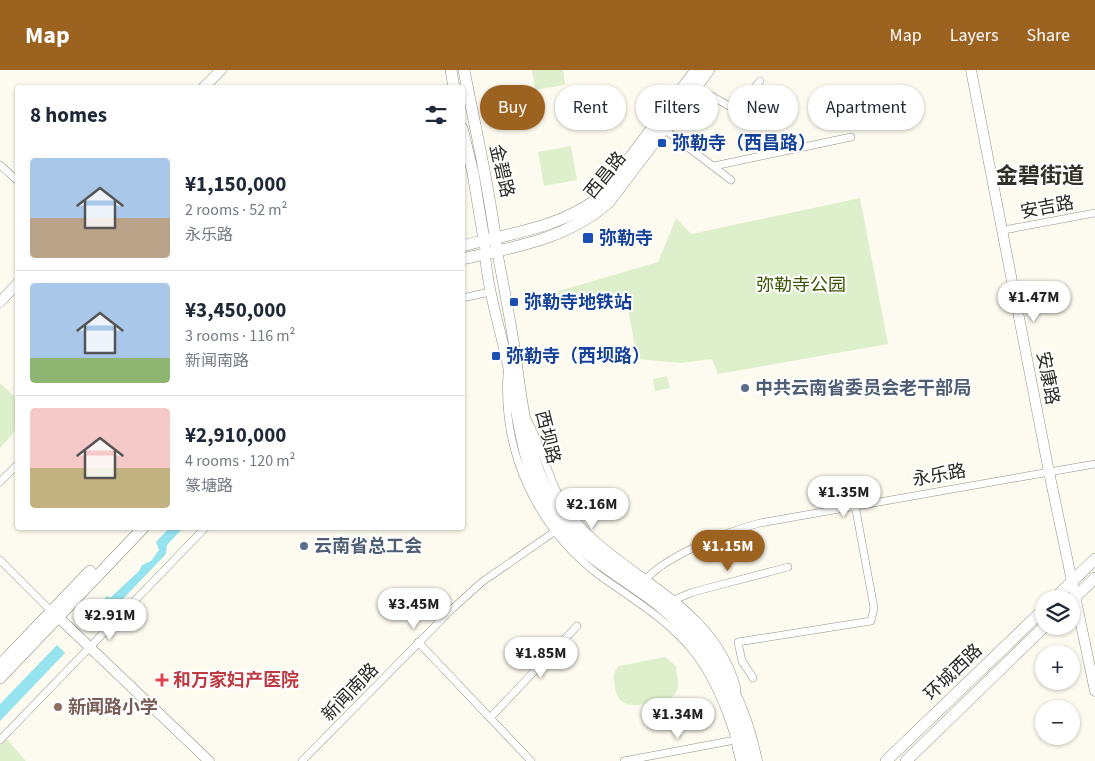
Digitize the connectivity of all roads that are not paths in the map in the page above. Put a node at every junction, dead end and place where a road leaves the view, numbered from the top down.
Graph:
1 (451, 70) edge
2 (464, 70) edge
3 (696, 70) edge
4 (709, 70) edge
5 (971, 70) edge
6 (213, 72) edge
7 (760, 81) dead end
8 (205, 85) edge
9 (454, 85) edge
10 (698, 85) edge
11 (718, 100) edge
12 (663, 130) edge
13 (665, 130) edge
14 (851, 137) dead end
15 (465, 140) edge
16 (0, 165) edge
17 (714, 166) junction
18 (15, 178) edge
19 (731, 180) dead end
20 (1095, 213) edge
21 (1004, 230) junction
22 (490, 238) junction
23 (465, 245) edge
24 (497, 251) junction
25 (485, 254) junction
26 (465, 258) edge
27 (15, 286) edge
28 (490, 292) junction
29 (465, 297) edge
30 (0, 302) edge
31 (507, 364) junction
32 (1095, 464) edge
33 (15, 467) edge
34 (1049, 472) junction
35 (0, 482) edge
36 (855, 505) junction
37 (130, 530) edge
38 (141, 530) edge
39 (203, 530) edge
40 (554, 532) junction
41 (1095, 559) edge
42 (0, 560) edge
43 (788, 567) dead end
44 (1095, 578) edge
45 (644, 581) junction
46 (1072, 581) junction
47 (1063, 590) edge
48 (1072, 590) edge
49 (1080, 592) edge
50 (676, 599) junction
51 (54, 614) junction
52 (1035, 618) edge
53 (577, 626) dead end
54 (1080, 629) edge
55 (1036, 635) edge
56 (418, 642) junction
57 (90, 646) junction
58 (0, 665) edge
59 (0, 678) edge
60 (753, 678) dead end
61 (1095, 692) edge
62 (742, 711) junction
63 (490, 718) junction
64 (0, 740) edge
65 (735, 740) junction
66 (209, 761) edge
67 (302, 761) edge
68 (531, 761) edge
69 (624, 761) edge
70 (740, 761) edge
71 (747, 761) edge
72 (757, 761) edge
73 (886, 761) edge
74 (906, 761) edge

1 - 9 main road
2 - 22 main road, 金碧路
3 - 22 main road, 西昌路
4 - 10 main road, 西昌路
5 - 21 main road, 安康路
6 - 8 main road
7 - 11 street
12 - 24 main road, 西昌路
13 - 17 street
14 - 17 street
15 - 22 main road, 金碧路
16 - 18 street
17 - 19 street
20 - 21 street, 安吉路
21 - 34 main road, 安康路
22 - 23 main road, 西昌路
22 - 24 main road, 金碧路
22 - 25 main road, 金碧路
24 - 25 main road, 西昌路
24 - 45 main road, 西坝路
25 - 26 main road, 西昌路
25 - 28 main road, 西坝路
27 - 30 main road
28 - 29 street
28 - 31 main road, 西坝路
31 - 40 street
31 - 71 main road, 西坝路
32 - 34 street, 永乐路
33 - 35 street
34 - 36 street, 永乐路
34 - 46 main road, 安康路
36 - 45 street, 永乐路
36 - 60 street
37 - 51 main road
38 - 51 main road
39 - 57 street
40 - 56 street, 新闻南路
40 - 65 street
41 - 46 main road
42 - 51 street
43 - 50 street
44 - 49 main road
45 - 50 street
45 - 62 main road, 西坝路
46 - 47 main road
46 - 48 main road, 安康路
50 - 62 street
51 - 57 main road
51 - 58 main road
51 - 59 main road
52 - 73 main road, 环城西路
53 - 63 street
54 - 61 main road, 安康路
55 - 74 main road, 环城西路
56 - 63 street
56 - 67 street, 新闻南路
57 - 64 street
57 - 66 main road
62 - 72 main road, 西坝路
63 - 68 street
65 - 69 street
65 - 70 street

